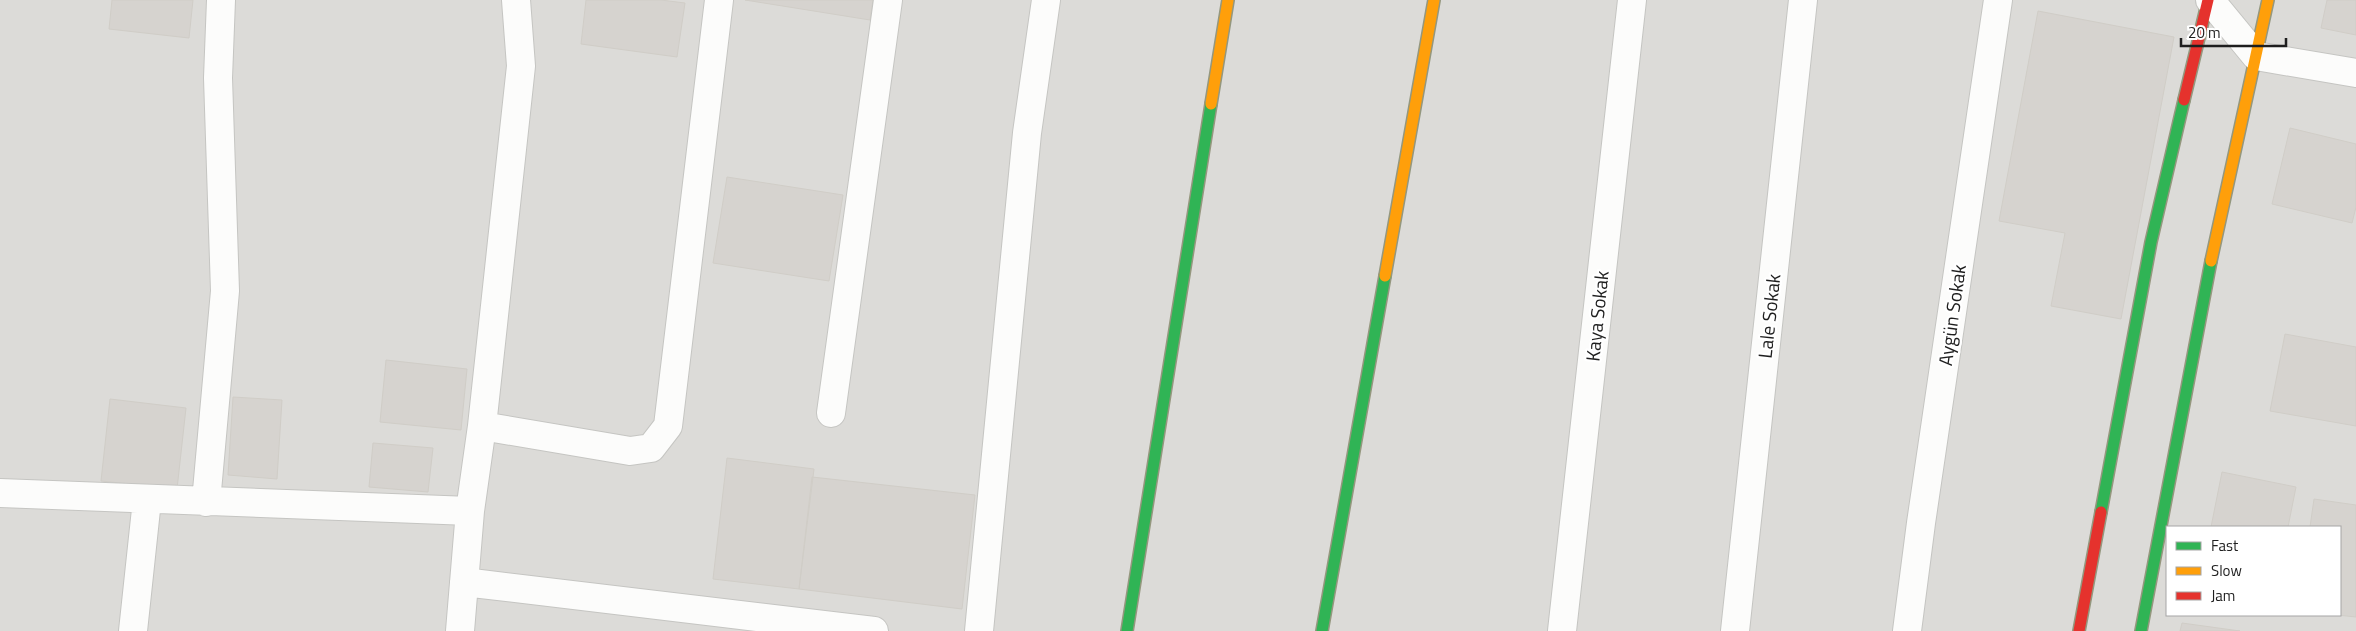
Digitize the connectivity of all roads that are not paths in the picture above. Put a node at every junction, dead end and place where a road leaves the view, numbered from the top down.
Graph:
1 (221, 0) edge
2 (516, 0) edge
3 (719, 0) edge
4 (888, 0) edge
5 (1046, 0) edge
6 (1228, 0) edge
7 (1434, 0) edge
8 (1632, 0) edge
9 (1803, 0) edge
10 (1998, 0) edge
11 (2209, 0) edge
12 (2268, 0) edge
13 (2256, 56) junction
14 (2356, 73) edge
15 (831, 413) dead end
16 (482, 426) junction
17 (0, 493) edge
18 (147, 500) junction
19 (206, 502) junction
20 (470, 511) junction
21 (464, 582) junction
22 (133, 631) edge
23 (460, 631) edge
24 (874, 631) edge
25 (979, 631) edge
26 (1127, 631) edge
27 (1322, 631) edge
28 (1562, 631) edge
29 (1736, 631) edge
30 (1907, 631) edge
31 (2079, 631) edge
32 (2141, 631) edge

1 - 19 street
2 - 16 street
3 - 16 street
4 - 15 street
5 - 25 street
6 - 26 street
7 - 27 street
8 - 28 street, Kaya Sokak
9 - 29 street, Lale Sokak
10 - 30 street, Aygün Sokak
11 - 13 street
11 - 31 street
12 - 13 street
13 - 14 street
13 - 32 street
16 - 20 street
17 - 18 street
18 - 19 street
18 - 22 street
19 - 20 street
20 - 21 street
21 - 23 street
21 - 24 street

